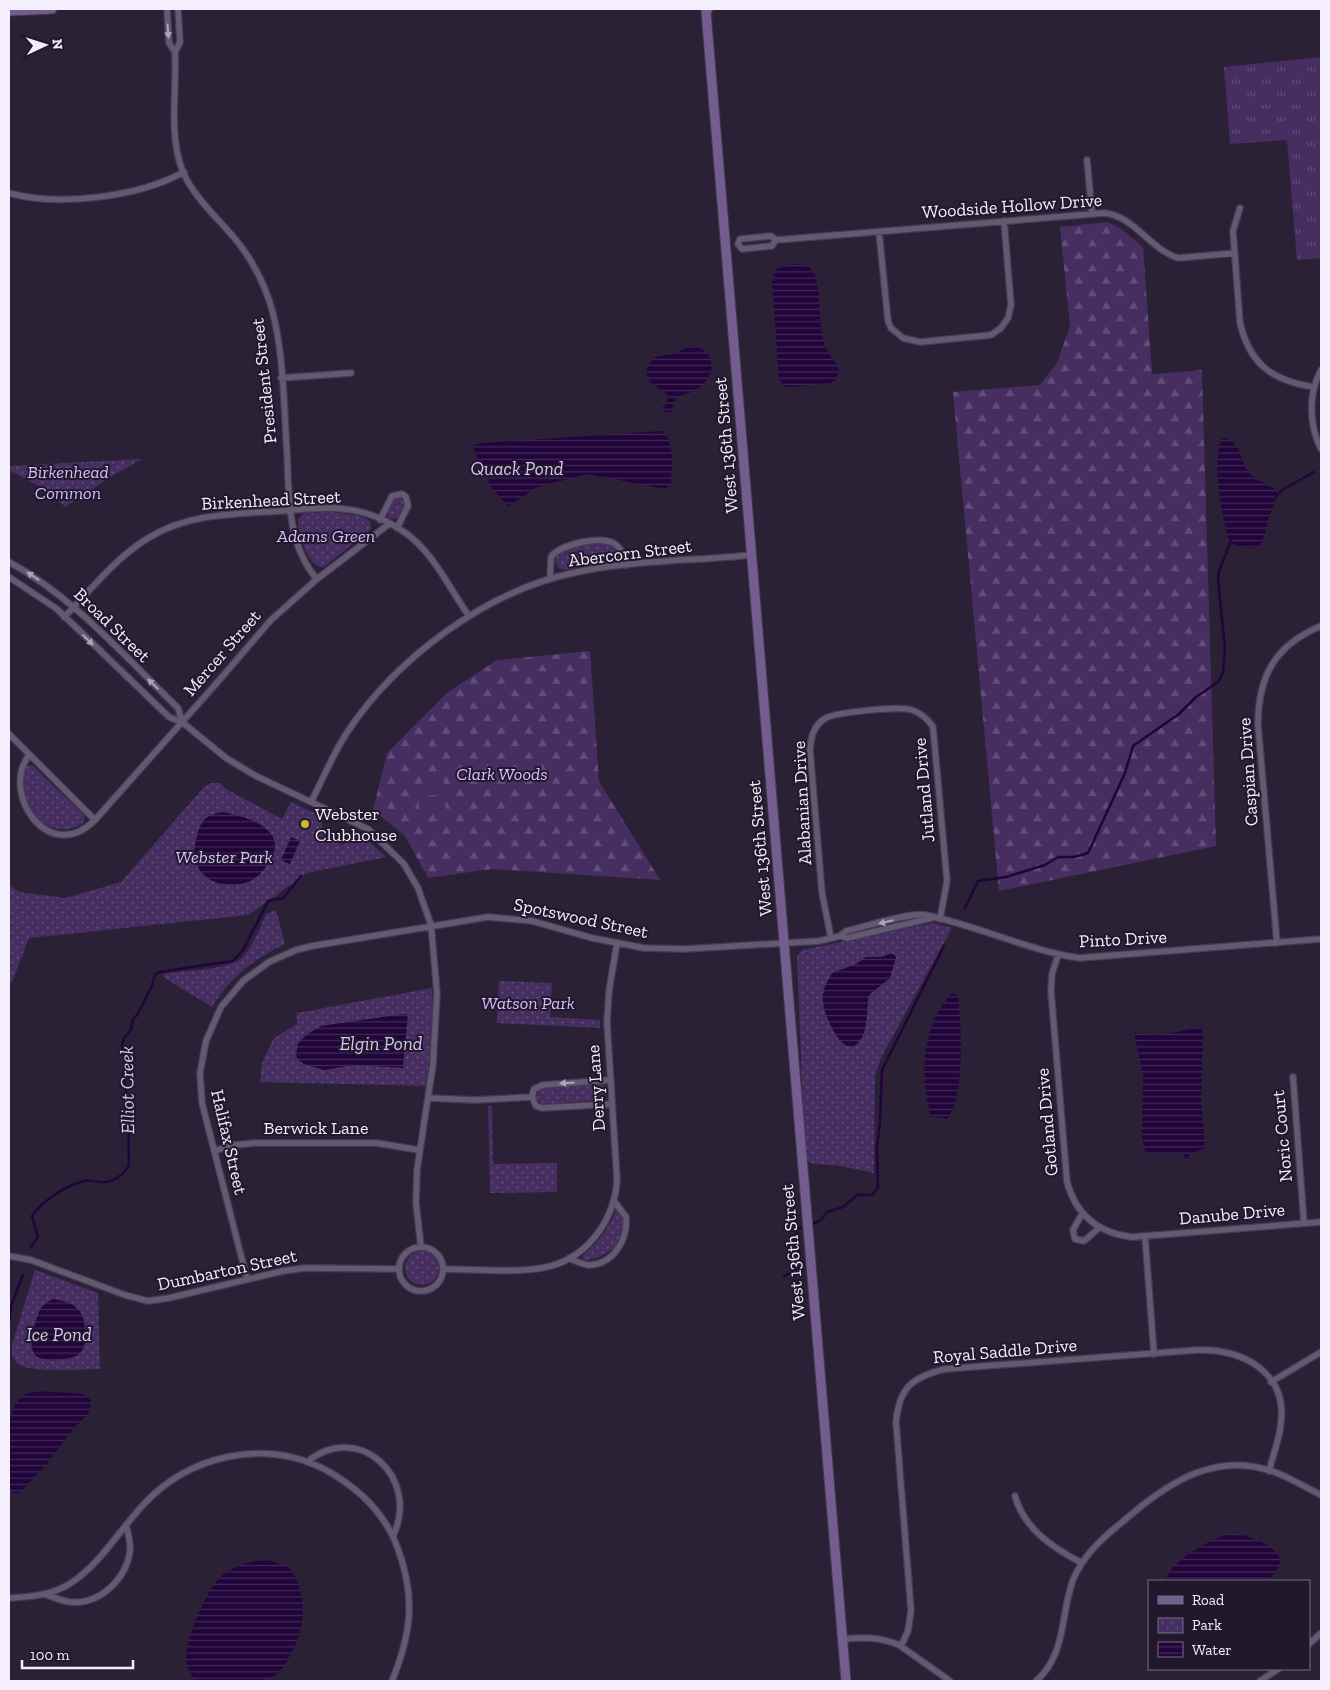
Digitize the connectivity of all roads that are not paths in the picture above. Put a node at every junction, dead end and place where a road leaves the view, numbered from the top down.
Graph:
1 (52, 9) edge
2 (167, 9) edge
3 (178, 9) edge
4 (705, 10) edge
5 (9, 12) edge
6 (174, 52) junction
7 (1087, 160) dead end
8 (184, 172) junction
9 (9, 193) edge
10 (1240, 208) dead end
11 (1092, 213) junction
12 (1004, 221) junction
13 (879, 232) junction
14 (776, 240) junction
15 (738, 244) junction
16 (726, 245) junction
17 (1235, 254) junction
18 (1321, 370) edge
19 (351, 373) dead end
20 (281, 378) junction
21 (1314, 387) junction
22 (1321, 449) edge
23 (290, 510) junction
24 (380, 520) junction
25 (389, 524) junction
26 (397, 528) junction
27 (751, 555) junction
28 (9, 562) edge
29 (626, 565) junction
30 (9, 577) edge
31 (317, 579) junction
32 (550, 579) junction
33 (73, 608) junction
34 (469, 616) junction
35 (64, 617) junction
36 (1321, 626) edge
37 (871, 711) joint
38 (182, 722) junction
39 (9, 734) edge
40 (29, 755) junction
41 (311, 802) junction
42 (95, 820) junction
43 (940, 919) junction
44 (431, 925) junction
45 (831, 938) junction
46 (1321, 939) edge
47 (617, 943) junction
48 (785, 943) junction
49 (1276, 943) junction
50 (1058, 955) junction
51 (1293, 1077) dead end
52 (610, 1080) junction
53 (532, 1097) junction
54 (429, 1098) junction
55 (612, 1104) junction
56 (419, 1150) junction
57 (214, 1151) junction
58 (614, 1201) junction
59 (1082, 1214) junction
60 (1321, 1222) edge
61 (1304, 1223) junction
62 (1099, 1228) junction
63 (1145, 1236) junction
64 (422, 1247) junction
65 (9, 1256) edge
66 (569, 1258) junction
67 (399, 1269) junction
68 (443, 1269) junction
69 (247, 1279) junction
70 (1321, 1352) edge
71 (1154, 1354) junction
72 (1271, 1382) junction
73 (307, 1462) junction
74 (1269, 1470) junction
75 (1321, 1495) edge
76 (1015, 1496) dead end
77 (126, 1525) junction
78 (393, 1536) junction
79 (1082, 1563) junction
80 (44, 1594) junction
81 (9, 1598) edge
82 (1321, 1634) edge
83 (844, 1639) junction
84 (1310, 1643) edge
85 (901, 1646) junction
86 (1276, 1670) edge
87 (392, 1681) edge
88 (846, 1681) edge
89 (950, 1681) edge
90 (1036, 1681) edge
91 (1260, 1681) edge

1 - 5 street
2 -> 6 street, President Street
3 - 6 street, President Street
4 - 16 street, West 136th Street
6 - 8 street, President Street
7 - 11 street
8 - 9 street
8 - 20 street, President Street
10 - 17 street
11 - 12 street, Woodside Hollow Drive
11 - 17 street, Woodside Hollow Drive
12 - 13 street, Woodside Hollow Drive
12 - 13 street
13 - 14 street, Woodside Hollow Drive
14 - 15 street, Woodside Hollow Drive
14 - 15 street, Woodside Hollow Drive
15 - 16 street, Woodside Hollow Drive
16 - 27 street, West 136th Street
17 - 21 street
18 - 21 street
19 - 20 street
20 - 23 street, President Street
21 - 22 street
23 - 24 street, Birkenhead Street
23 - 31 street, President Street
23 - 33 street, Birkenhead Street
24 - 25 street, Birkenhead Street
24 - 26 street
25 - 26 street, Birkenhead Street
25 - 31 street, Mercer Street
26 - 34 street, Birkenhead Street
27 - 29 street, Abercorn Street
27 - 48 street, West 136th Street
33 -> 28 street, Broad Street
29 - 32 street, Abercorn Street
29 - 32 street
30 - 35 street, Broad Street
31 - 38 street, Mercer Street
32 - 34 street, Abercorn Street
33 - 35 street, Birkenhead Street
38 -> 33 street, Broad Street
34 - 41 street, Abercorn Street
35 -> 38 street, Broad Street
36 - 49 street, Caspian Drive
37 - 43 street, Jutland Drive
37 - 45 street, Alabanian Drive
38 - 41 street, Broad Street
38 - 42 street, Mercer Street
39 - 40 street
40 - 42 street
40 - 42 street, Mercer Street
41 - 44 street, Broad Street
43 - 45 street, Pinto Drive
43 - 50 street, Pinto Drive
44 - 47 street, Spotswood Street
44 - 54 street, Broad Street
44 - 57 street, Halifax Street
45 - 48 street, Pinto Drive
46 - 49 street, Pinto Drive
47 - 48 street, Spotswood Street
47 - 52 street, Derry Lane
48 - 83 street, West 136th Street
49 - 50 street, Pinto Drive
50 - 59 street, Gotland Drive
51 - 61 street, Noric Court
52 -> 53 street
52 - 55 street, Derry Lane
53 - 54 street
53 - 55 street
54 - 56 street, Broad Street
55 - 58 street, Derry Lane
56 - 57 street, Berwick Lane
56 - 64 street, Broad Street
57 - 69 street, Halifax Street
58 - 66 street, Derry Lane
58 - 66 street
59 - 62 street, Gotland Drive
59 - 62 street
60 - 61 street, Danube Drive
61 - 63 street, Danube Drive
62 - 63 street, Gotland Drive
63 - 71 street
64 - 67 street
64 - 68 street
65 - 69 street, Dumbarton Street
66 - 68 street
67 - 68 street
67 - 69 street, Dumbarton Street
70 - 72 street
71 - 72 street, Royal Saddle Drive
71 - 85 street, Royal Saddle Drive
72 - 74 street, Royal Saddle Drive
73 - 77 street
73 - 78 street
73 - 78 street
74 - 75 street
74 - 79 street
76 - 79 street
77 - 80 street
77 - 80 street
78 - 87 street
79 - 90 street
80 - 81 street
82 - 84 street
83 - 85 street
83 - 88 street, West 136th Street
85 - 89 street
86 - 91 street

